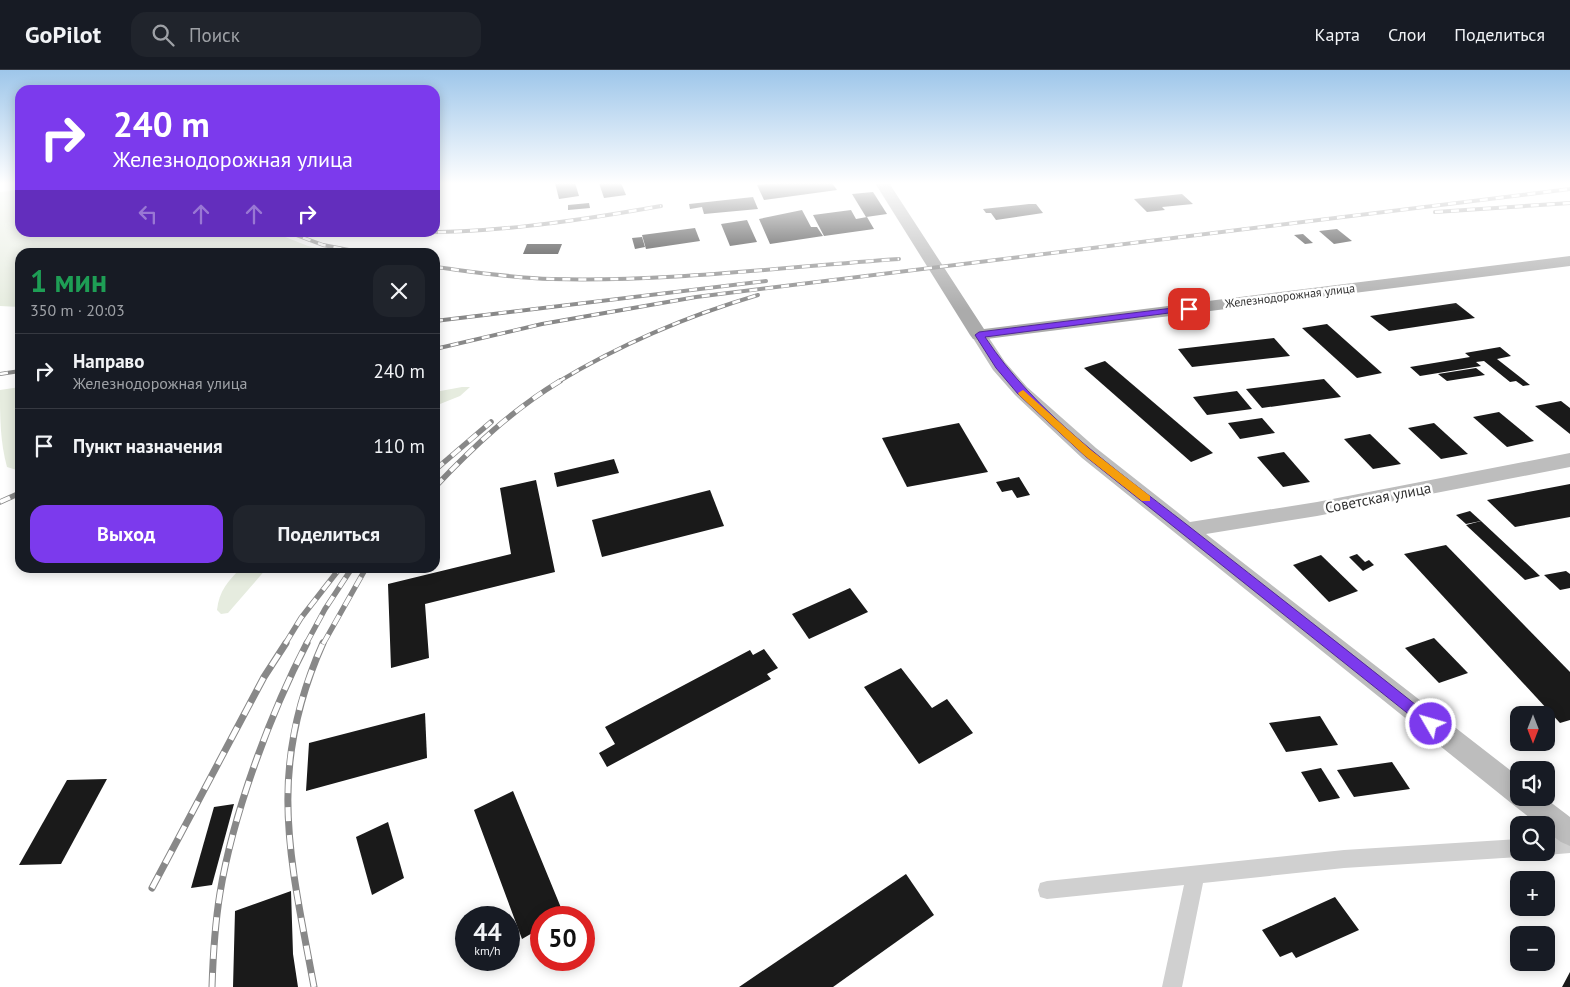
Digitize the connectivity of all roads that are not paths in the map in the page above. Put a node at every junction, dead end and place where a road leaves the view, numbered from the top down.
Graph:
1 (909, 226) edge
2 (1570, 261) edge
3 (979, 335) junction
4 (1570, 460) edge
5 (1185, 530) junction
6 (1510, 785) edge
7 (1535, 806) edge
8 (1570, 833) edge
9 (1570, 844) edge
10 (1555, 845) edge
11 (1510, 849) edge
12 (1194, 876) junction
13 (1047, 890) dead end
14 (1172, 987) edge

1 - 3 main road
2 - 3 main road, Железнодорожная улица
3 - 5 main road
4 - 5 main road, Советская улица
5 - 6 main road
7 - 8 main road
9 - 10 street
11 - 12 street
12 - 13 street
12 - 14 street

